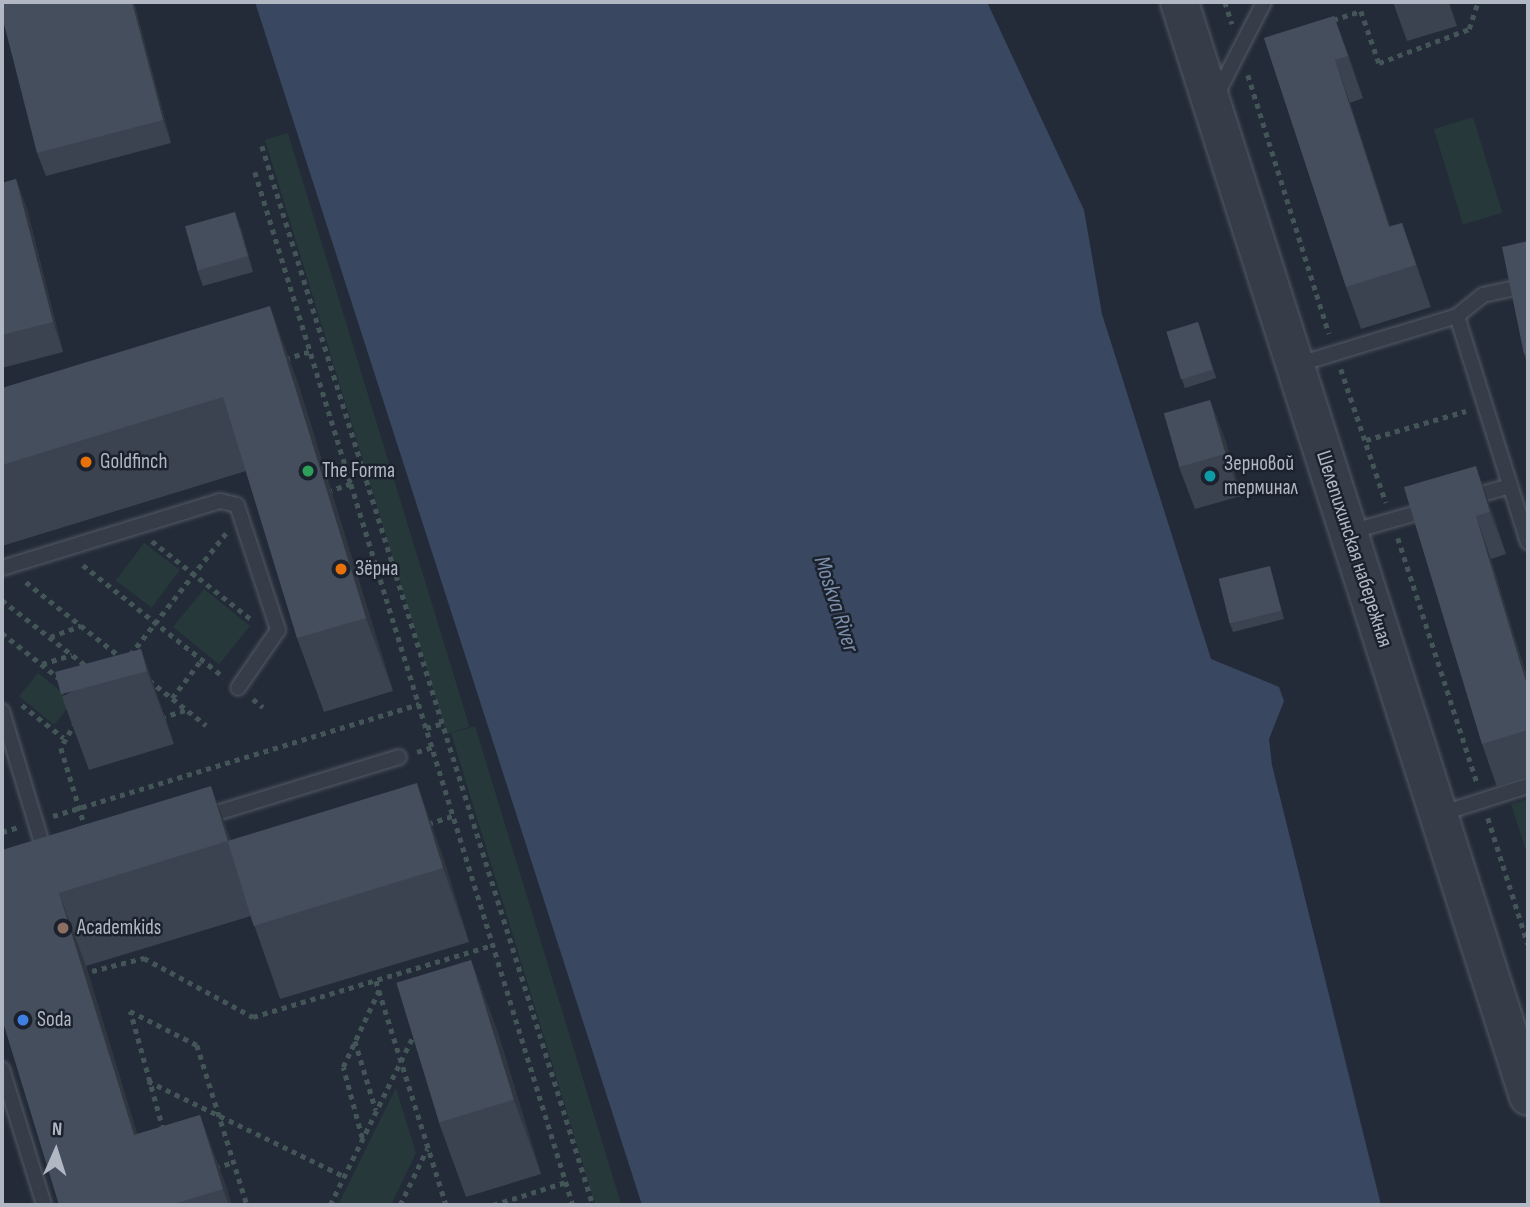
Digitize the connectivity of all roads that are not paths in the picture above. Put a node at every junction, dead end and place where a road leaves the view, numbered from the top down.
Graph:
1 (1179, 2) edge
2 (1264, 2) edge
3 (1212, 104) junction
4 (1528, 285) edge
5 (1457, 316) junction
6 (1295, 365) junction
7 (1510, 486) junction
8 (1348, 533) junction
9 (1528, 542) edge
10 (4, 567) edge
11 (238, 688) road end
12 (2, 711) edge
13 (399, 757) dead end
14 (1528, 786) edge
15 (1438, 814) junction
16 (186, 822) edge
17 (92, 851) edge
18 (2, 1069) edge
19 (1528, 1096) edge
20 (44, 1205) edge

1 - 3 street, Шелепихинская набережная
2 - 3 lane
3 - 6 street, Шелепихинская набережная
4 - 5 lane
5 - 6 lane
5 - 7 lane
6 - 8 street, Шелепихинская набережная
7 - 8 lane
7 - 9 lane
8 - 15 street, Шелепихинская набережная
10 - 11 lane
12 - 17 lane
13 - 16 lane
14 - 15 lane
15 - 19 street, Шелепихинская набережная
18 - 20 lane

